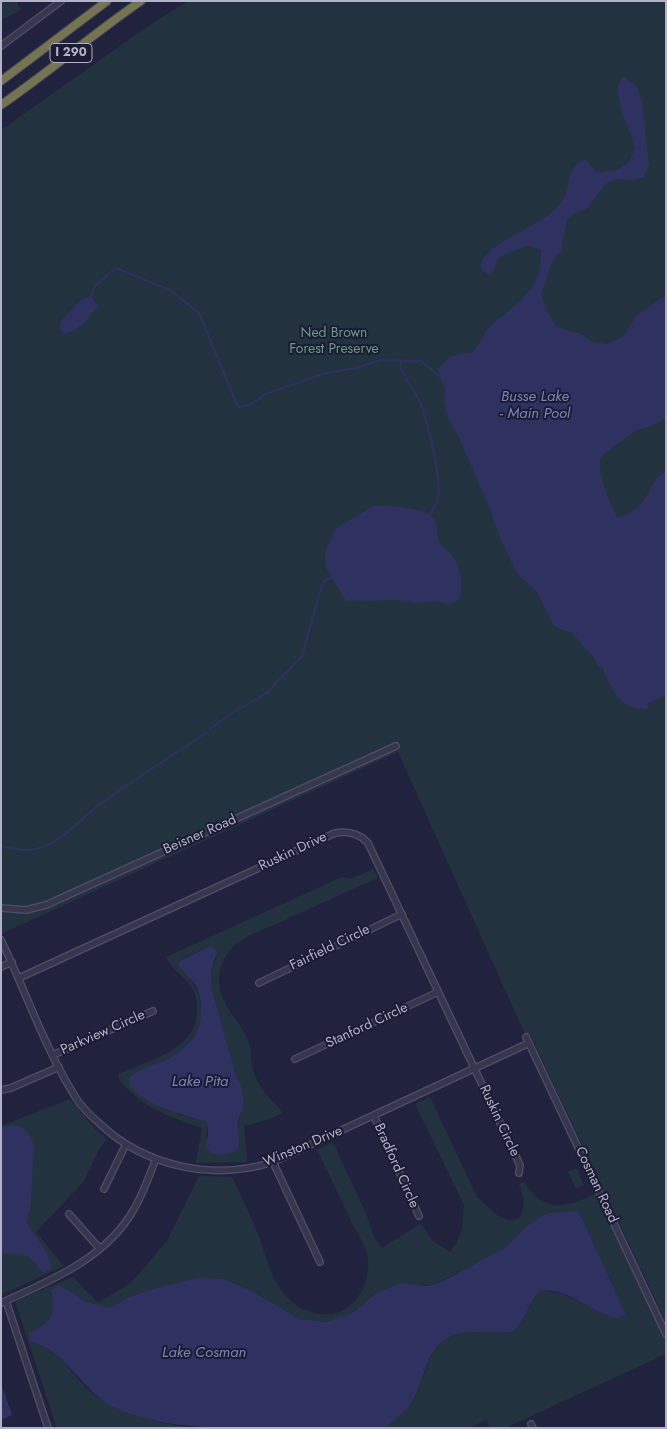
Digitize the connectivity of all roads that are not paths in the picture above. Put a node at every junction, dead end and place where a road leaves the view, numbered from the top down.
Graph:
1 (61, 1) edge
2 (107, 1) edge
3 (141, 1) edge
4 (1, 46) edge
5 (1, 81) edge
6 (1, 105) edge
7 (396, 746) dead end
8 (1, 908) edge
9 (402, 914) junction
10 (1, 940) edge
11 (12, 962) junction
12 (1, 967) edge
13 (19, 978) junction
14 (259, 983) dead end
15 (438, 992) junction
16 (153, 1010) dead end
17 (528, 1040) joint
18 (53, 1055) junction
19 (295, 1059) dead end
20 (59, 1067) junction
21 (475, 1069) junction
22 (1, 1090) edge
23 (374, 1116) junction
24 (126, 1144) junction
25 (156, 1159) junction
26 (272, 1162) junction
27 (519, 1173) dead end
28 (104, 1189) dead end
29 (69, 1214) dead end
30 (419, 1216) dead end
31 (100, 1249) junction
32 (320, 1262) dead end
33 (4, 1302) edge
34 (666, 1334) edge
35 (48, 1428) edge

1 - 4 street
2 - 5 highway, I 290
3 - 6 highway, I 290
7 - 8 street, Beisner Road
9 - 13 street, Ruskin Drive
9 - 14 street, Fairfield Circle
9 - 15 street, Ruskin Drive
10 - 11 street, Winston Drive
11 - 12 street
11 - 13 street, Winston Drive
13 - 18 street, Winston Drive
15 - 19 street, Stanford Circle
15 - 21 street, Ruskin Drive
16 - 18 street, Parkview Circle
17 - 21 street, Winston Drive
17 - 34 street, Cosman Road
18 - 20 street, Winston Drive
20 - 22 street
20 - 24 street, Winston Drive
21 - 23 street, Winston Drive
21 - 27 street, Ruskin Circle
23 - 26 street, Winston Drive
23 - 30 street, Bradford Circle
24 - 25 street, Winston Drive
24 - 28 street
25 - 26 street, Winston Drive
25 - 31 street
26 - 32 street
29 - 31 street
31 - 33 street
33 - 35 street

